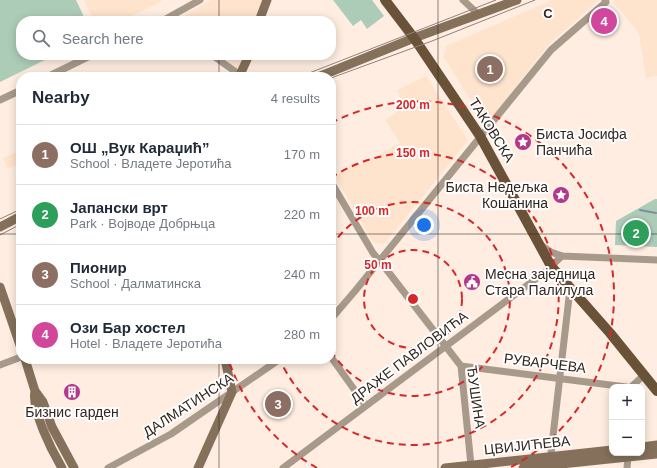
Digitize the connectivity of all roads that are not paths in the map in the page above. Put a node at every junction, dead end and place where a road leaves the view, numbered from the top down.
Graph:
1 (200, 0) edge
2 (267, 0) edge
3 (385, 0) edge
4 (463, 0) edge
5 (517, 0) edge
6 (604, 0) edge
7 (478, 14) junction
8 (171, 16) edge
9 (261, 16) edge
10 (414, 38) junction
11 (82, 60) edge
12 (219, 60) edge
13 (57, 72) edge
14 (235, 72) edge
15 (330, 72) edge
16 (16, 92) edge
17 (0, 100) edge
18 (480, 136) junction
19 (336, 190) edge
20 (16, 219) edge
21 (0, 227) edge
22 (538, 242) junction
23 (562, 256) junction
24 (379, 260) junction
25 (657, 260) edge
26 (551, 266) junction
27 (0, 287) edge
28 (570, 289) junction
29 (336, 313) edge
30 (16, 333) edge
31 (446, 346) junction
32 (16, 359) edge
33 (27, 364) edge
34 (226, 364) edge
35 (273, 364) edge
36 (336, 364) edge
37 (0, 365) edge
38 (461, 366) junction
39 (644, 375) junction
40 (559, 378) junction
41 (634, 384) edge
42 (609, 385) edge
43 (35, 391) junction
44 (657, 391) edge
45 (232, 392) junction
46 (366, 406) junction
47 (657, 445) edge
48 (645, 447) edge
49 (609, 451) edge
50 (657, 454) edge
51 (628, 457) junction
52 (550, 464) edge
53 (471, 465) junction
54 (62, 468) edge
55 (74, 468) edge
56 (108, 468) edge
57 (198, 468) edge
58 (283, 468) edge
59 (445, 468) edge
60 (523, 468) edge
61 (627, 468) edge

1 - 8 street
2 - 9 main road
3 - 10 main road, ТАКОВСКА
4 - 7 street
5 - 7 main road
6 - 18 street
7 - 10 main road
10 - 15 main road
10 - 18 main road, ТАКОВСКА
11 - 13 street
12 - 14 street
16 - 17 street
18 - 22 main road, ТАКОВСКА
18 - 24 street
19 - 24 street, ЂУШИНА
20 - 21 main road
22 - 23 street
22 - 26 main road, ТАКОВСКА
23 - 25 street
23 - 26 street, ДРАЖЕ ПАВЛОВИЋА
24 - 29 street
24 - 31 street, ЂУШИНА
26 - 28 main road, ТАКОВСКА
26 - 31 street, ДРАЖЕ ПАВЛОВИЋА
27 - 30 main road
28 - 39 main road, ТАКОВСКА
28 - 40 street
31 - 38 street, ЂУШИНА
31 - 46 street, ДРАЖЕ ПАВЛОВИЋА
32 - 37 street
33 - 43 main road
34 - 45 main road
35 - 45 street, ДАЛМАТИНСКА
36 - 46 street
38 - 40 street, РУВАРЧЕВА
38 - 53 street, ЂУШИНА
39 - 41 street
39 - 44 main road, ТАКОВСКА
40 - 42 street, РУВАРЧЕВА
40 - 52 street
43 - 54 main road
43 - 55 main road
45 - 56 street, ДАЛМАТИНСКА
45 - 57 main road
46 - 58 street, ДРАЖЕ ПАВЛОВИЋА
47 - 48 main road
49 - 52 main road, ЦВИЈИЋЕВА
50 - 51 main road, ЦВИЈИЋЕВА
51 - 52 main road, ЦВИЈИЋЕВА
51 - 61 street
52 - 53 main road, ЦВИЈИЋЕВА
52 - 60 main road, ЦВИЈИЋЕВА
53 - 59 main road, ЦВИЈИЋЕВА

